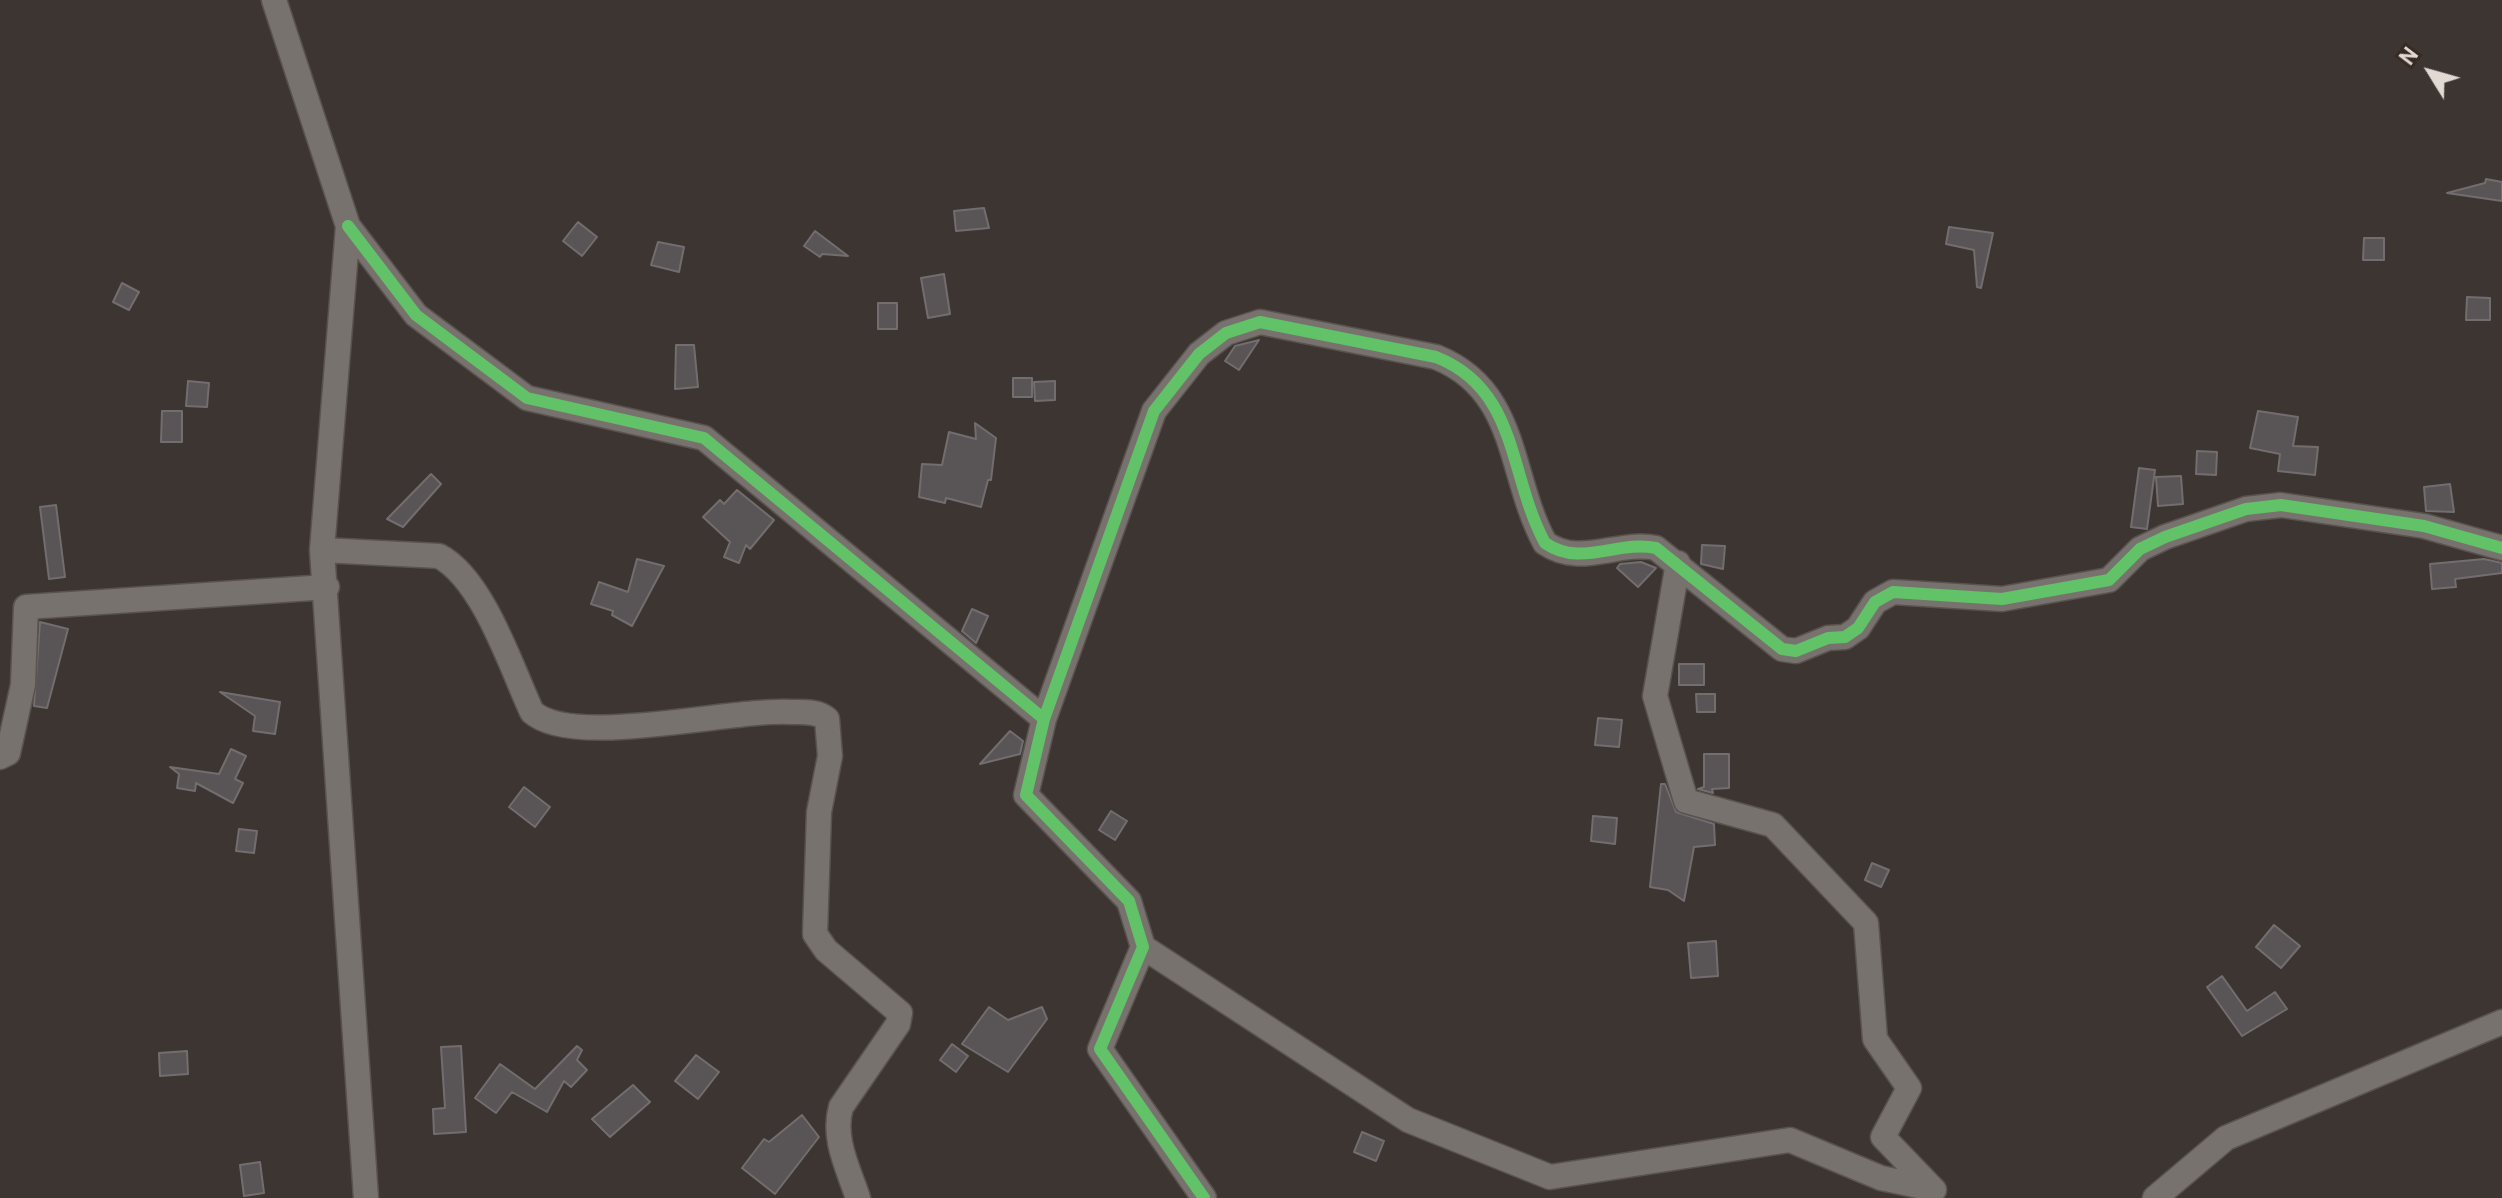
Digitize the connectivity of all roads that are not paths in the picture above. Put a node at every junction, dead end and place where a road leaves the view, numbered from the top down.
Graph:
1 (274, 0) edge
2 (348, 226) junction
3 (2502, 548) edge
4 (322, 550) junction
5 (1678, 563) junction
6 (327, 587) junction
7 (1044, 719) junction
8 (0, 757) edge
9 (1143, 947) junction
10 (2502, 1022) edge
11 (1939, 1193) edge
12 (366, 1198) edge
13 (858, 1198) edge
14 (1204, 1198) edge
15 (2155, 1198) edge

1 - 2 street
2 - 4 street
2 - 7 street
3 - 5 street
4 - 6 street
4 - 13 street
5 - 7 street
5 - 11 street
6 - 8 street
6 - 12 street
7 - 9 street
9 - 11 street
9 - 14 street
10 - 15 street

